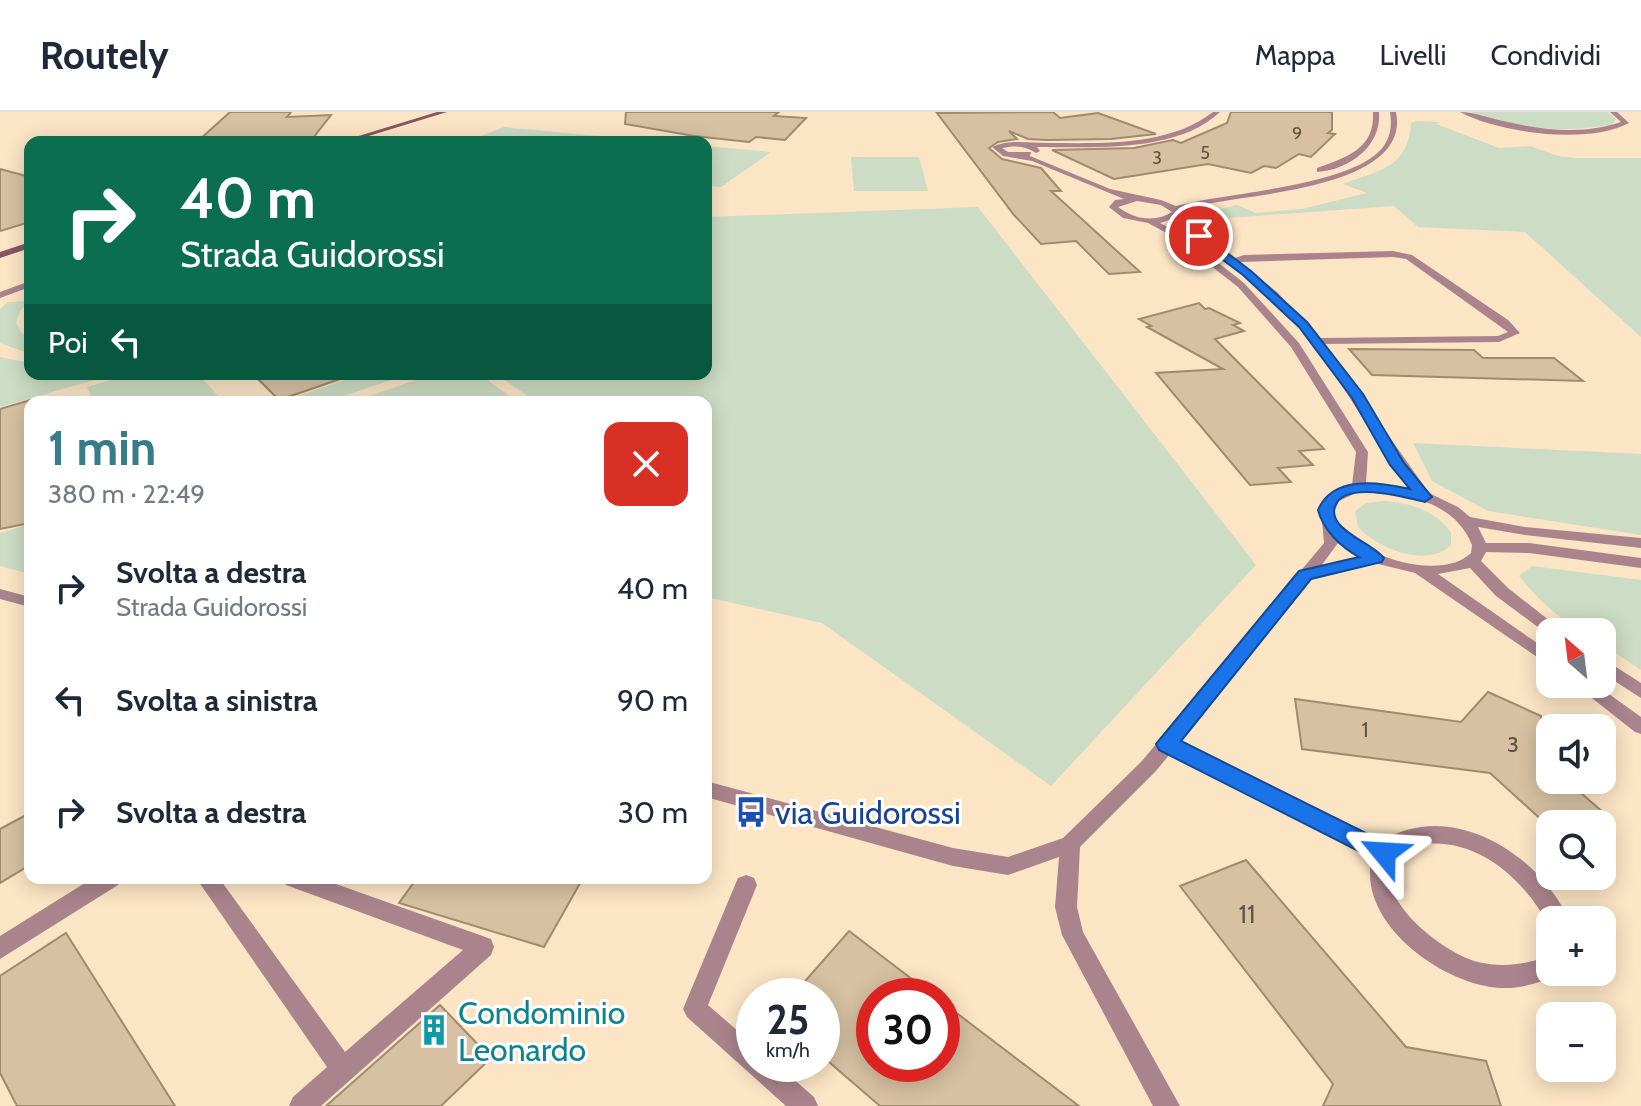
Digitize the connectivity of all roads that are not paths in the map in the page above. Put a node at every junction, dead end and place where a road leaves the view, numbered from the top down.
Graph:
1 (444, 112) edge
2 (1217, 112) edge
3 (1376, 112) edge
4 (1393, 112) edge
5 (1463, 112) edge
6 (1613, 112) edge
7 (423, 119) junction
8 (363, 136) edge
9 (374, 136) edge
10 (1032, 149) junction
11 (1019, 155) junction
12 (1040, 160) junction
13 (1101, 187) junction
14 (1136, 199) junction
15 (1155, 201) junction
16 (1118, 202) junction
17 (1173, 214) junction
18 (1148, 220) junction
19 (24, 241) edge
20 (24, 247) edge
21 (0, 248) edge
22 (0, 255) edge
23 (1233, 262) junction
24 (24, 286) edge
25 (0, 295) edge
26 (1315, 341) junction
27 (1359, 487) junction
28 (1425, 497) junction
29 (1464, 520) junction
30 (1330, 524) junction
31 (1641, 543) edge
32 (1476, 554) junction
33 (1376, 558) junction
34 (1641, 563) edge
35 (1421, 570) junction
36 (1305, 575) junction
37 (0, 594) edge
38 (24, 601) edge
39 (24, 604) edge
40 (0, 608) edge
41 (1537, 618) edge
42 (1536, 650) edge
43 (1616, 674) edge
44 (1641, 692) edge
45 (1602, 698) edge
46 (1641, 727) edge
47 (1167, 744) junction
48 (712, 791) edge
49 (1070, 844) junction
50 (1384, 853) junction
51 (101, 884) edge
52 (211, 884) edge
53 (310, 884) edge
54 (746, 885) dead end
55 (1551, 906) edge
56 (0, 948) edge
57 (1536, 975) edge
58 (736, 1045) edge
59 (343, 1069) junction
60 (778, 1082) edge
61 (302, 1106) edge
62 (805, 1106) edge
63 (1167, 1106) edge

1 - 7 main road
2 - 10 street
3 - 15 street
4 - 17 street
5 - 6 street
7 - 8 main road
7 - 9 main road
10 - 11 street
10 - 11 street
10 - 12 street
11 - 12 street
12 - 13 street
13 - 14 street
13 - 16 street
14 - 15 street
14 - 16 street
15 - 17 street
16 - 18 street
17 - 18 street
17 - 23 street
18 - 27 street
19 - 21 main road
20 - 22 main road
23 - 26 street
23 - 26 street
24 - 25 street
26 - 28 street
27 - 28 street
27 - 30 street
28 - 29 street
29 - 31 street
29 - 32 street
30 - 33 street
30 - 36 street
32 - 34 street
32 - 35 street
32 - 41 street
33 - 35 street
33 - 36 street
35 - 42 street
36 - 47 street
37 - 38 street
39 - 40 street
43 - 44 street
45 - 46 street
47 - 49 street
47 - 50 street
48 - 49 street
49 - 63 street
50 - 55 street
50 - 57 street
51 - 56 street
52 - 59 street
53 - 59 street
54 - 58 street
59 - 61 street
60 - 62 street

